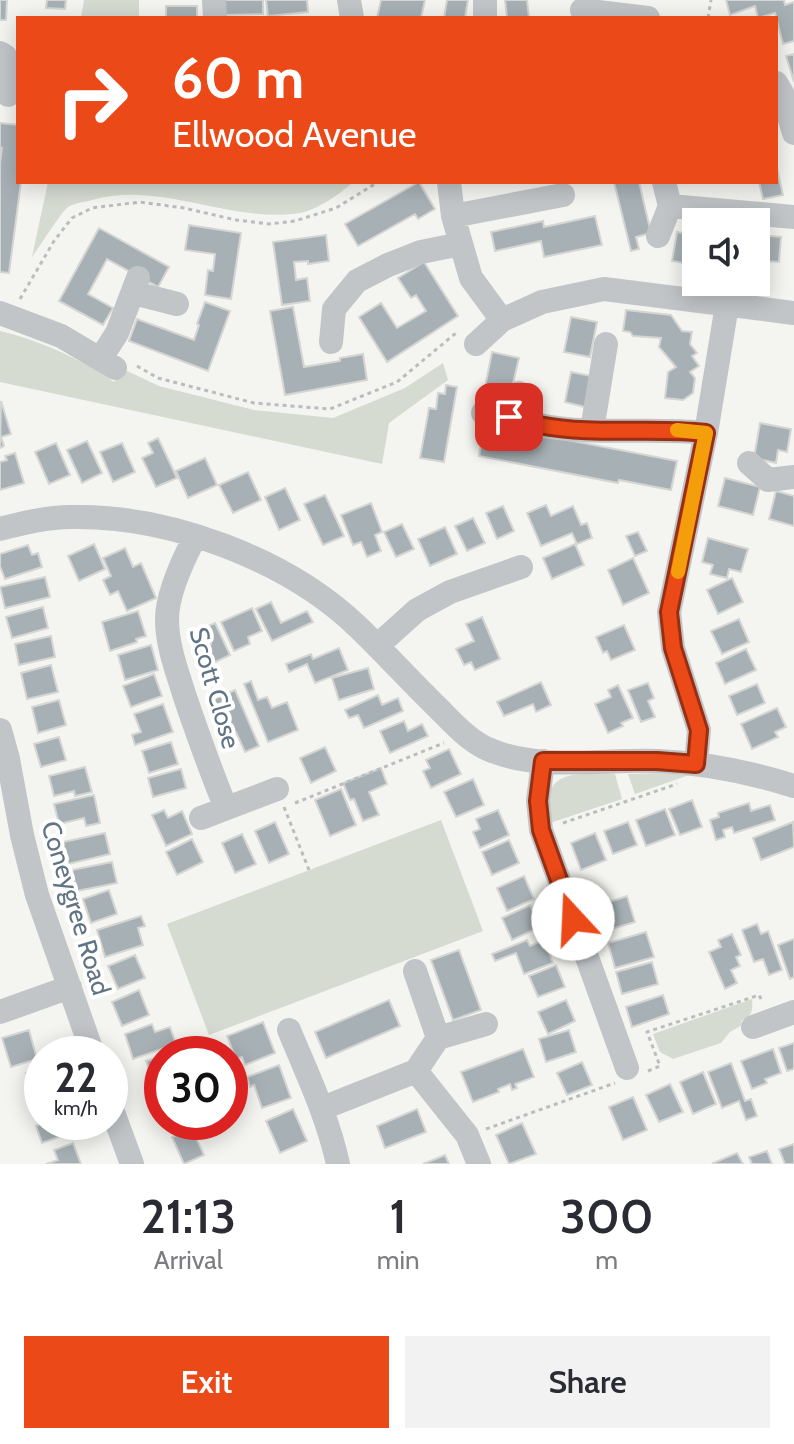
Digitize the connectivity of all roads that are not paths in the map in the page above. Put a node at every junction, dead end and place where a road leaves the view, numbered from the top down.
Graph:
1 (582, 10) dead end
2 (632, 16) edge
3 (0, 53) edge
4 (778, 86) edge
5 (8, 95) dead end
6 (794, 133) edge
7 (449, 184) edge
8 (664, 184) edge
9 (563, 195) dead end
10 (670, 206) junction
11 (453, 216) junction
12 (794, 217) edge
13 (658, 236) dead end
14 (461, 244) junction
15 (177, 304) dead end
16 (727, 305) junction
17 (8, 308) edge
18 (794, 313) edge
19 (502, 320) junction
20 (466, 338) road end
21 (331, 342) dead end
22 (606, 344) dead end
23 (519, 393) dead end
24 (483, 413) dead end
25 (509, 417) junction
26 (592, 430) junction
27 (706, 433) junction
28 (749, 463) dead end
29 (794, 477) edge
30 (0, 529) edge
31 (195, 537) junction
32 (521, 567) dead end
33 (377, 646) junction
34 (0, 730) edge
35 (4, 760) edge
36 (543, 761) junction
37 (690, 773) junction
38 (794, 786) edge
39 (277, 791) road end
40 (226, 808) junction
41 (201, 818) dead end
42 (415, 971) dead end
43 (70, 987) junction
44 (0, 1012) edge
45 (794, 1012) edge
46 (761, 1016) dead end
47 (486, 1024) dead end
48 (289, 1030) dead end
49 (87, 1036) edge
50 (438, 1038) junction
51 (627, 1068) dead end
52 (416, 1071) junction
53 (323, 1108) junction
54 (123, 1140) edge
55 (132, 1164) edge
56 (338, 1164) edge
57 (479, 1164) edge

1 - 2 street
3 - 5 street
4 - 6 street
7 - 11 street
8 - 10 street
9 - 11 street
10 - 12 street
10 - 13 street
11 - 14 street
14 - 19 street
14 - 21 street
15 - 17 street
16 - 18 street
16 - 19 street
16 - 27 street
19 - 20 street
22 - 26 street
23 - 25 street
24 - 25 street
25 - 26 street
26 - 27 street
27 - 37 street
28 - 29 street
30 - 31 street
31 - 33 street
31 - 40 street, Scott Close
32 - 33 street
33 - 36 street
34 - 35 street, Coneygree Road
35 - 43 street, Coneygree Road
36 - 37 street
36 - 51 street
37 - 38 street
39 - 40 street
40 - 41 street
42 - 50 street
43 - 44 street
43 - 49 street, Coneygree Road
45 - 46 street
47 - 50 street
48 - 53 street
50 - 52 street
52 - 53 street
52 - 57 street
53 - 56 street
54 - 55 street

